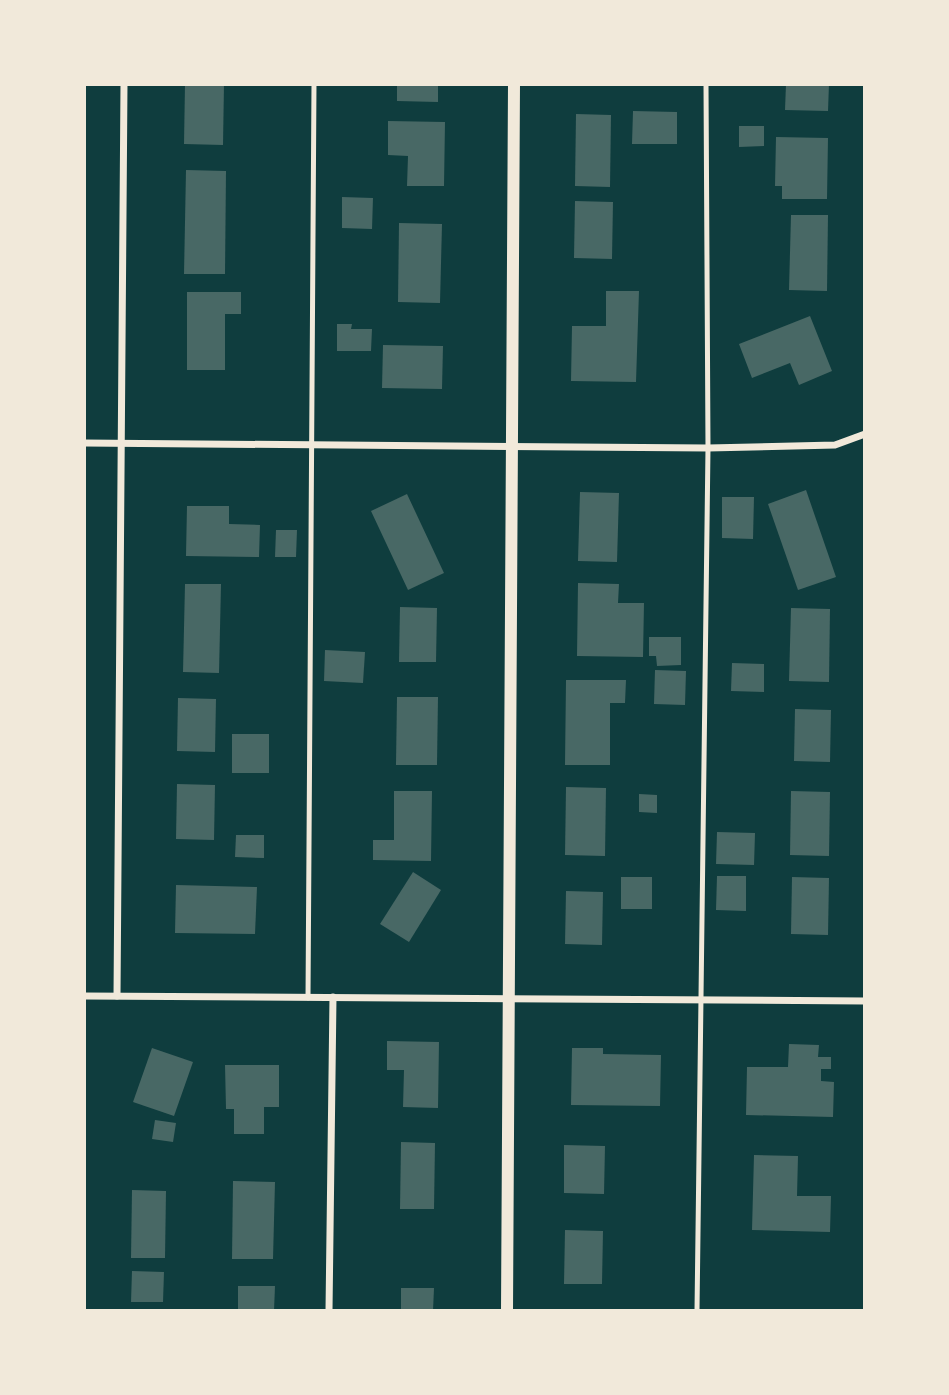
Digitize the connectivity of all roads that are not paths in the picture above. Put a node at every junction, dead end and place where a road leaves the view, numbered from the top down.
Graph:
1 (124, 84) edge
2 (314, 84) edge
3 (514, 84) edge
4 (706, 84) edge
5 (865, 434) edge
6 (84, 443) edge
7 (123, 444) junction
8 (313, 445) junction
9 (512, 447) junction
10 (708, 448) junction
11 (84, 996) edge
12 (117, 996) junction
13 (308, 998) junction
14 (333, 998) junction
15 (508, 999) junction
16 (701, 1000) junction
17 (865, 1001) edge
18 (329, 1311) edge
19 (506, 1311) edge
20 (697, 1311) edge

1 - 7 street
2 - 8 lane
3 - 9 street
4 - 10 lane
5 - 10 street
6 - 7 street
7 - 8 street
7 - 12 street
8 - 9 street
8 - 13 lane
9 - 10 street
9 - 15 street
10 - 16 lane
11 - 12 street
12 - 13 street
13 - 14 street
14 - 15 street
14 - 18 street
15 - 16 street
15 - 19 street
16 - 17 street
16 - 20 lane

